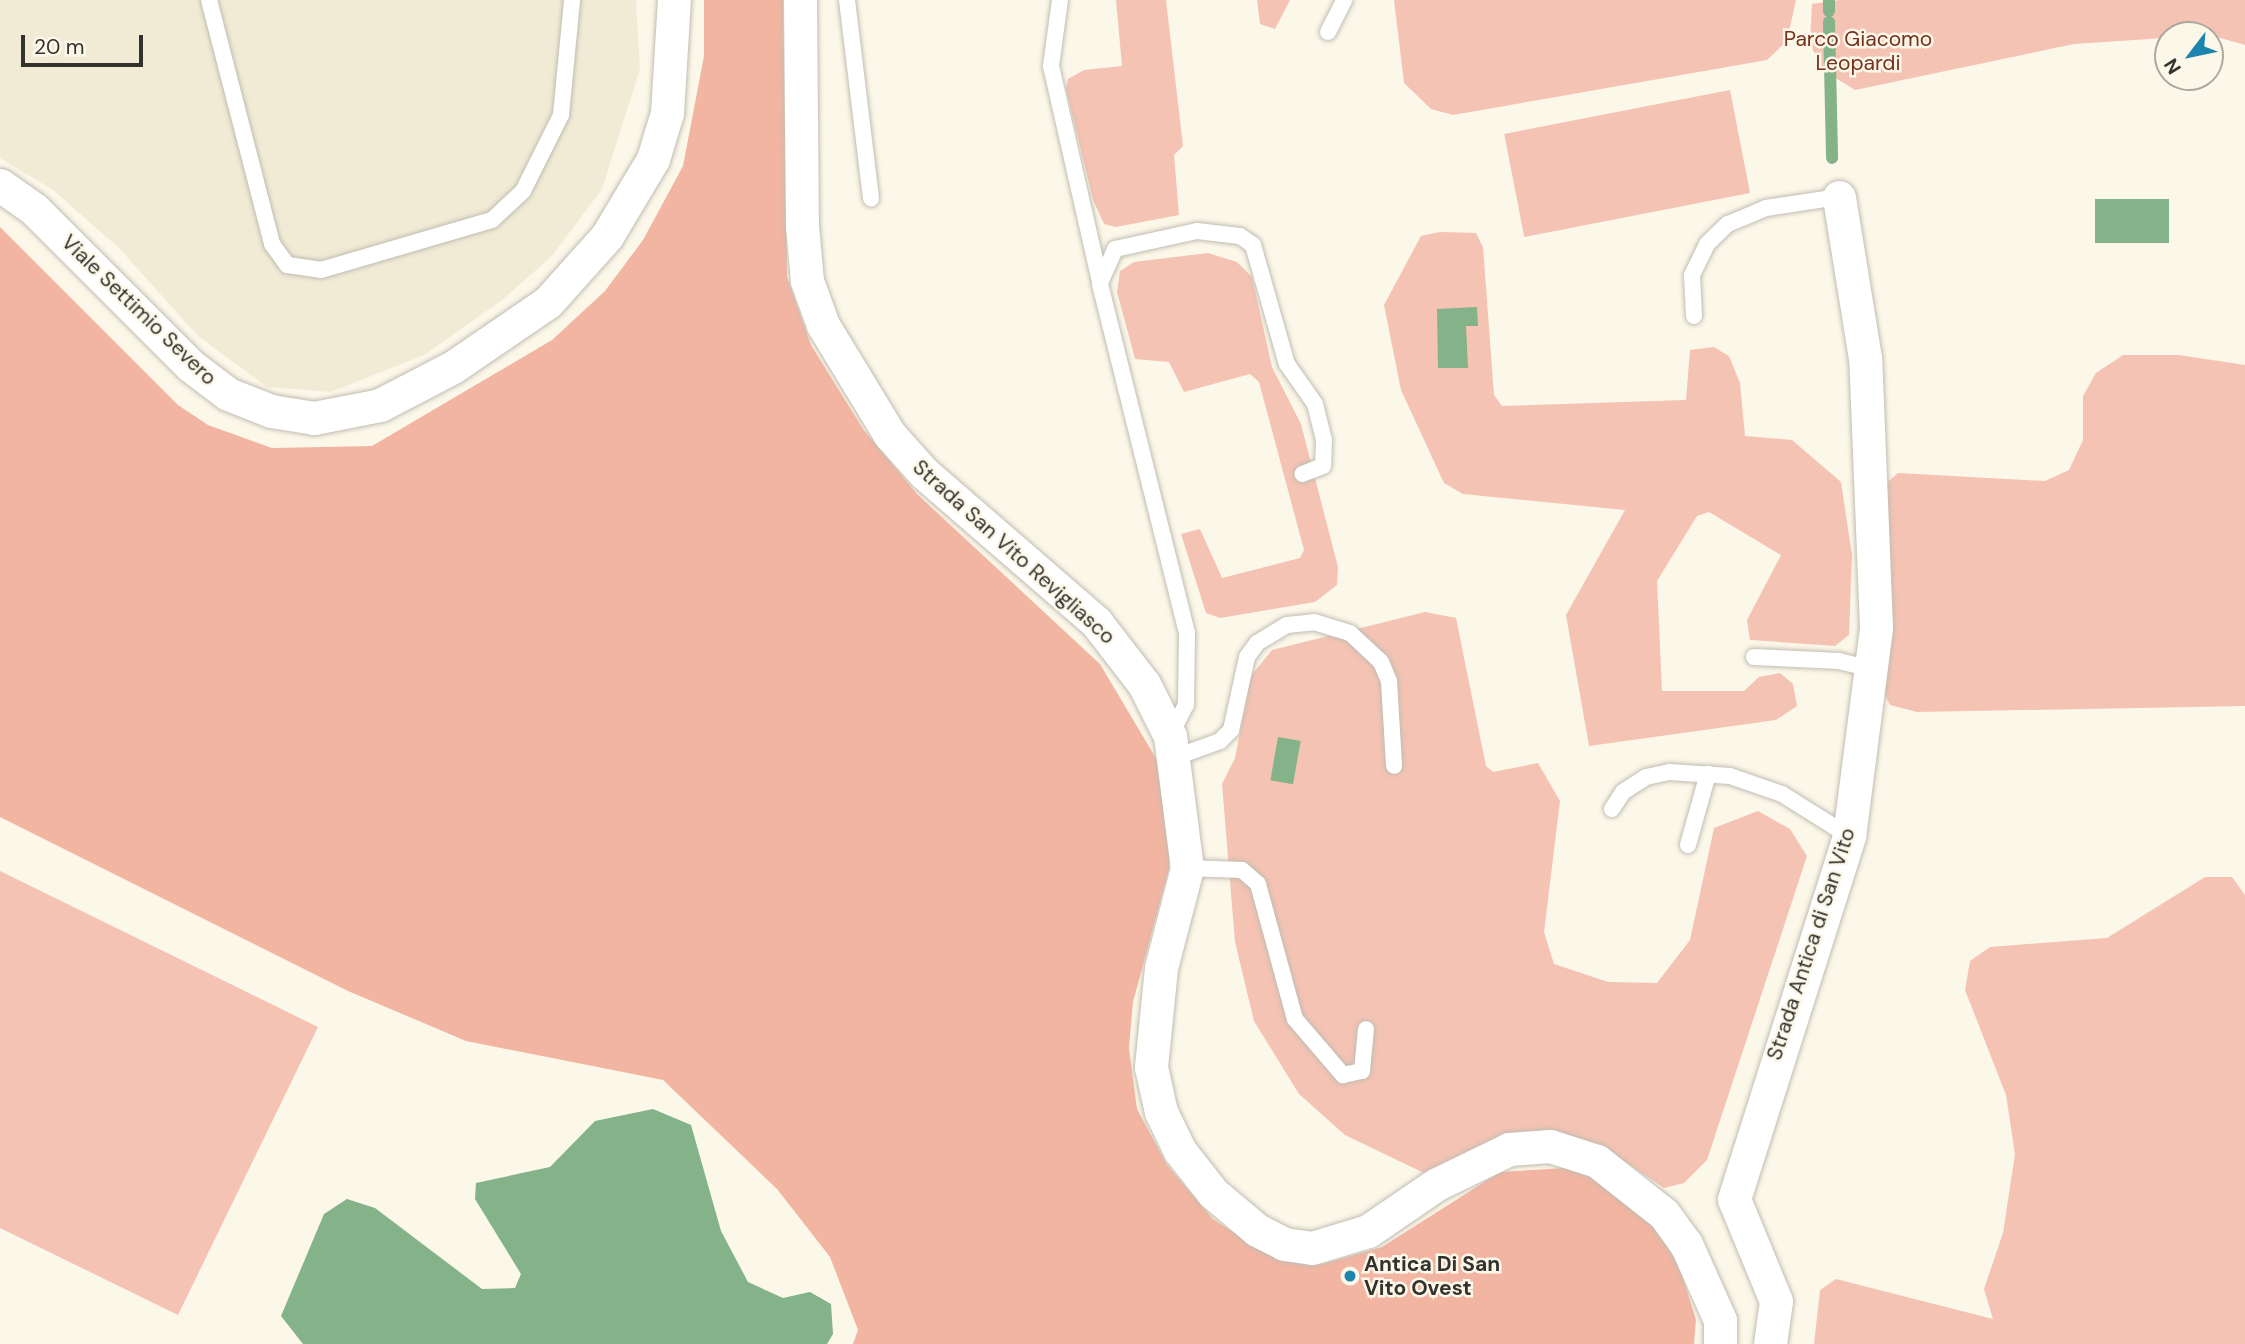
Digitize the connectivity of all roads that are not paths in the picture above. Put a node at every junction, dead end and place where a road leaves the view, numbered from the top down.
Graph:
1 (209, 0) edge
2 (572, 0) edge
3 (674, 0) edge
4 (800, 0) edge
5 (847, 0) edge
6 (1059, 0) edge
7 (1343, 0) edge
8 (1328, 32) dead end
9 (0, 185) edge
10 (1839, 197) joint
11 (871, 199) dead end
12 (1100, 284) junction
13 (1694, 316) dead end
14 (1302, 474) dead end
15 (1754, 657) dead end
16 (1872, 669) junction
17 (1173, 746) junction
18 (1394, 766) dead end
19 (1708, 774) junction
20 (1612, 809) dead end
21 (1849, 836) junction
22 (1688, 845) dead end
23 (1187, 868) junction
24 (1366, 1029) dead end
25 (1720, 1344) edge
26 (1770, 1344) edge

1 - 2 lane
3 - 9 street, Viale Settimio Severo
4 - 17 street, Strada San Vito Revigliasco
5 - 11 lane
6 - 12 lane
7 - 8 lane
10 - 13 lane
10 - 16 street, Strada Antica di San Vito
12 - 14 lane
12 - 17 lane
15 - 16 lane
16 - 21 street, Strada Antica di San Vito
17 - 18 lane
17 - 23 street, Strada San Vito Revigliasco
19 - 20 lane
19 - 21 lane
19 - 22 lane
21 - 26 street, Strada Antica di San Vito
23 - 24 lane
23 - 25 street, Strada San Vito Revigliasco

